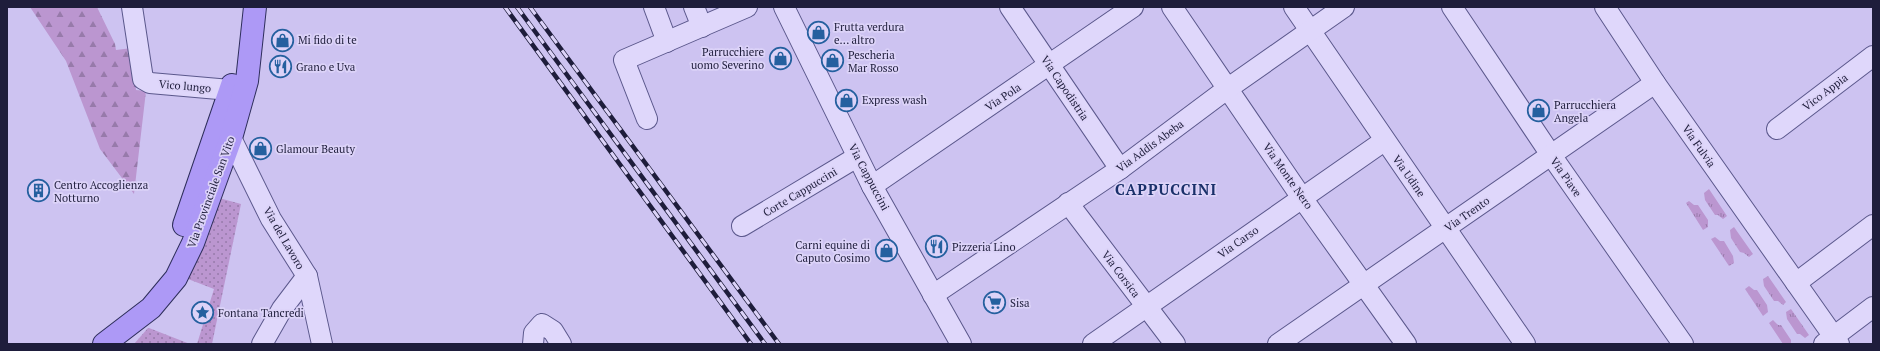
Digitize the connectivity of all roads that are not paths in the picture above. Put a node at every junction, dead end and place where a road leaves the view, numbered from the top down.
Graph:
1 (132, 7) edge
2 (255, 7) edge
3 (654, 7) edge
4 (694, 7) edge
5 (747, 7) edge
6 (1010, 7) edge
7 (1133, 7) edge
8 (1172, 7) edge
9 (1294, 7) edge
10 (1344, 7) edge
11 (1452, 7) edge
12 (1605, 7) edge
13 (788, 9) edge
14 (702, 26) junction
15 (1310, 30) junction
16 (250, 38) junction
17 (666, 42) junction
18 (1873, 56) edge
19 (1050, 66) junction
20 (1655, 83) junction
21 (1227, 89) junction
22 (230, 90) junction
23 (647, 119) dead end
24 (1778, 129) dead end
25 (232, 138) junction
26 (1384, 141) junction
27 (1551, 155) junction
28 (857, 157) junction
29 (1120, 169) junction
30 (872, 186) junction
31 (1302, 198) junction
32 (1068, 203) junction
33 (1873, 225) edge
34 (742, 226) dead end
35 (1447, 229) junction
36 (307, 276) junction
37 (1796, 283) junction
38 (1365, 285) junction
39 (933, 295) junction
40 (1146, 306) junction
41 (1873, 307) edge
42 (128, 325) junction
43 (1832, 342) edge
44 (104, 344) edge
45 (262, 344) edge
46 (322, 344) edge
47 (533, 344) edge
48 (561, 344) edge
49 (961, 344) edge
50 (1093, 344) edge
51 (1175, 344) edge
52 (1278, 344) edge
53 (1406, 344) edge
54 (1525, 344) edge
55 (1683, 344) edge

1 - 22 street, Vico lungo
2 - 16 main road, Via Provinciale San Vito
3 - 17 street
4 - 14 street
5 - 14 street
6 - 19 street, Via Capodistria
7 - 19 street, Via Pola
8 - 21 street, Via Monte Nero
9 - 15 street, Via Udine
10 - 15 street, Via Addis Abeba
11 - 27 street, Via Piave
12 - 20 street, Via Fulvia
13 - 28 street, Via Cappuccini
14 - 17 street
15 - 21 street, Via Addis Abeba
15 - 26 street, Via Udine
16 - 22 main road, Via Provinciale San Vito
16 - 25 main road, Via Provinciale San Vito
17 - 23 street
18 - 24 street, Vico Appia
19 - 29 street, Via Capodistria
19 - 30 street, Via Pola
20 - 27 street, Via Trento
20 - 37 street, Via Fulvia
21 - 29 street, Via Addis Abeba
21 - 31 street, Via Monte Nero
22 - 42 main road, Via Provinciale San Vito
25 - 36 street, Via del Lavoro
25 - 42 main road, Via Provinciale San Vito
26 - 31 street, Via Carso
26 - 35 street, Via Udine
27 - 35 street, Via Trento
27 - 55 street, Via Piave
28 - 30 street, Via Cappuccini
28 - 34 street, Corte Cappuccini
29 - 32 street, Via Addis Abeba
30 - 39 street, Via Cappuccini
31 - 38 street, Via Monte Nero
31 - 40 street, Via Carso
32 - 39 street, Via Addis Abeba
32 - 40 street, Via Corsica
33 - 37 street
35 - 38 street, Via Trento
35 - 54 street, Via Udine
36 - 45 street
36 - 46 street, Via del Lavoro
37 - 43 street, Via Fulvia
38 - 52 street, Via Trento
38 - 53 street, Via Monte Nero
39 - 49 street, Via Cappuccini
40 - 50 street, Via Carso
40 - 51 street, Via Corsica
41 - 43 street
42 - 44 main road, Via Provinciale San Vito
47 - 48 street

